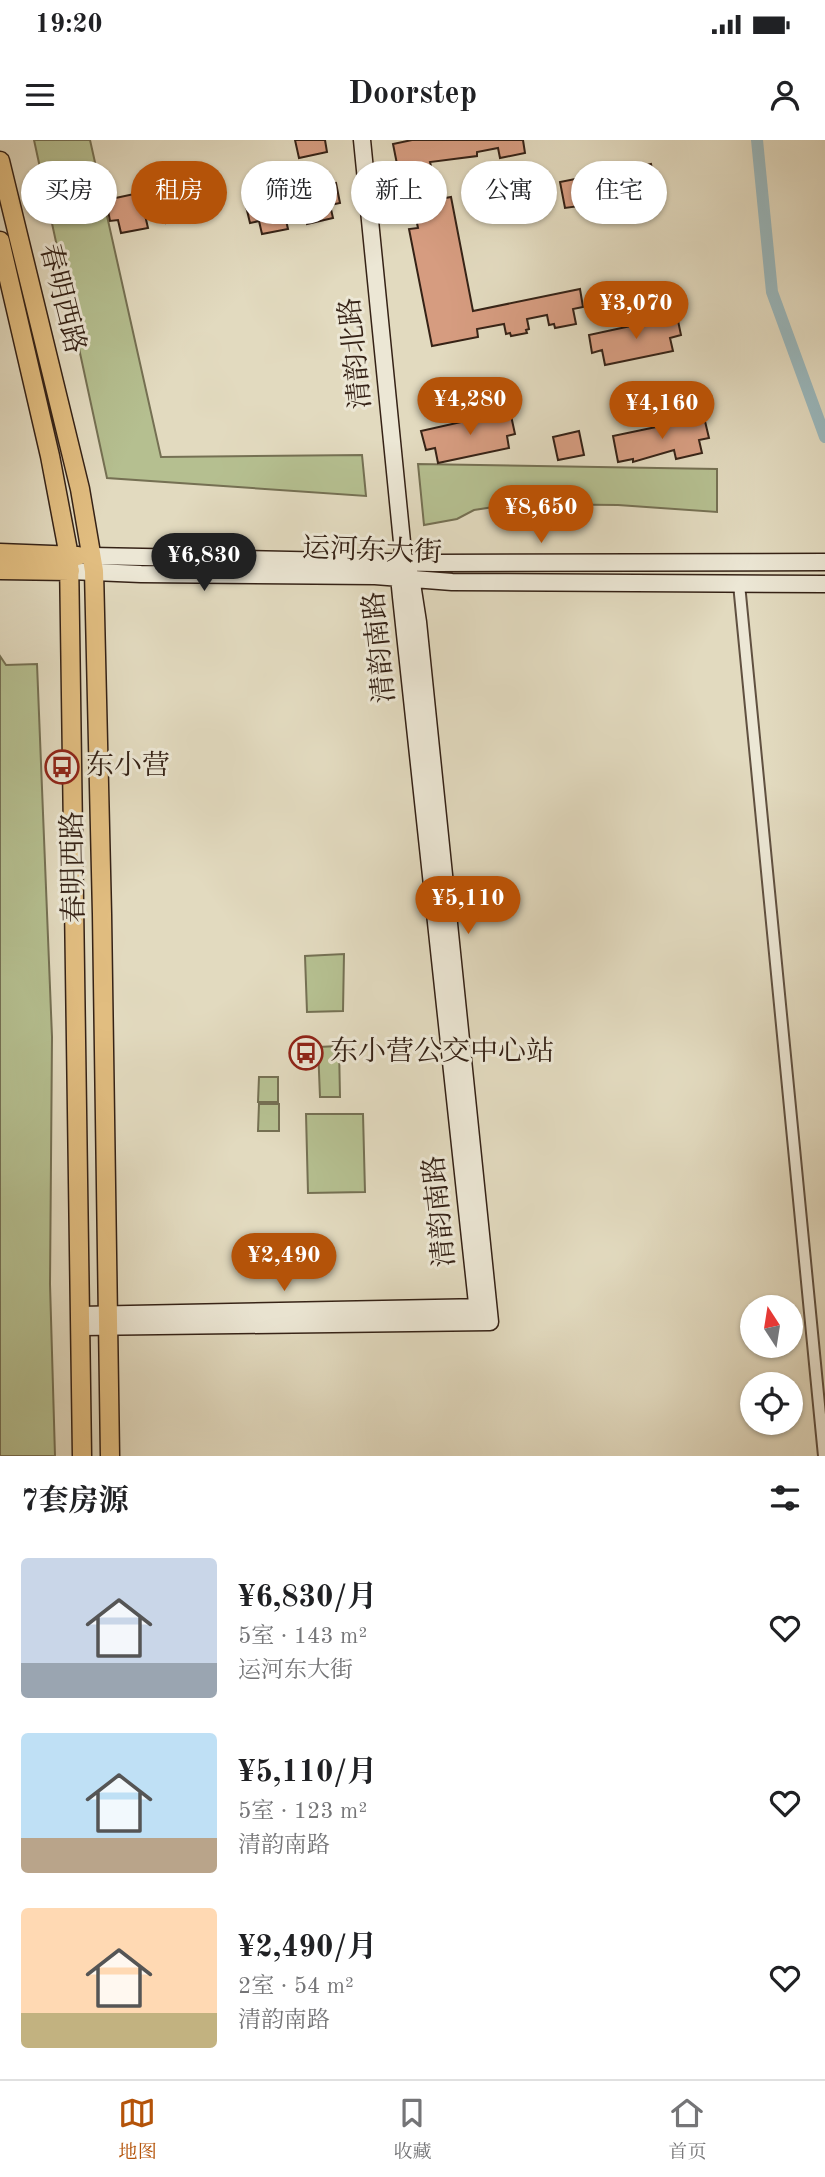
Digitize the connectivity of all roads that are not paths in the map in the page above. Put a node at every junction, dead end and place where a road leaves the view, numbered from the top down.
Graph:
1 (362, 140) edge
2 (0, 161) edge
3 (0, 242) edge
4 (0, 554) edge
5 (818, 562) edge
6 (70, 563) junction
7 (93, 564) junction
8 (0, 570) edge
9 (405, 572) junction
10 (739, 584) junction
11 (821, 584) edge
12 (109, 1320) junction
13 (80, 1321) junction
14 (82, 1456) edge
15 (110, 1456) edge
16 (824, 1456) edge

1 - 9 main road, 清韵北路
2 - 7 main road, 春明西路
3 - 6 main road, 春明西路
4 - 6 main road, 运河东大街
5 - 9 main road, 运河东大街
6 - 7 main road, 运河东大街
6 - 8 main road, 运河东大街
6 - 13 main road, 春明西路
7 - 9 main road, 运河东大街
7 - 12 main road, 春明西路
9 - 10 main road, 运河东大街
9 - 12 main road, 清韵南路
10 - 11 main road, 运河东大街
10 - 16 street
12 - 13 main road, 清韵南路
12 - 15 main road, 春明西路
13 - 14 main road, 春明西路

